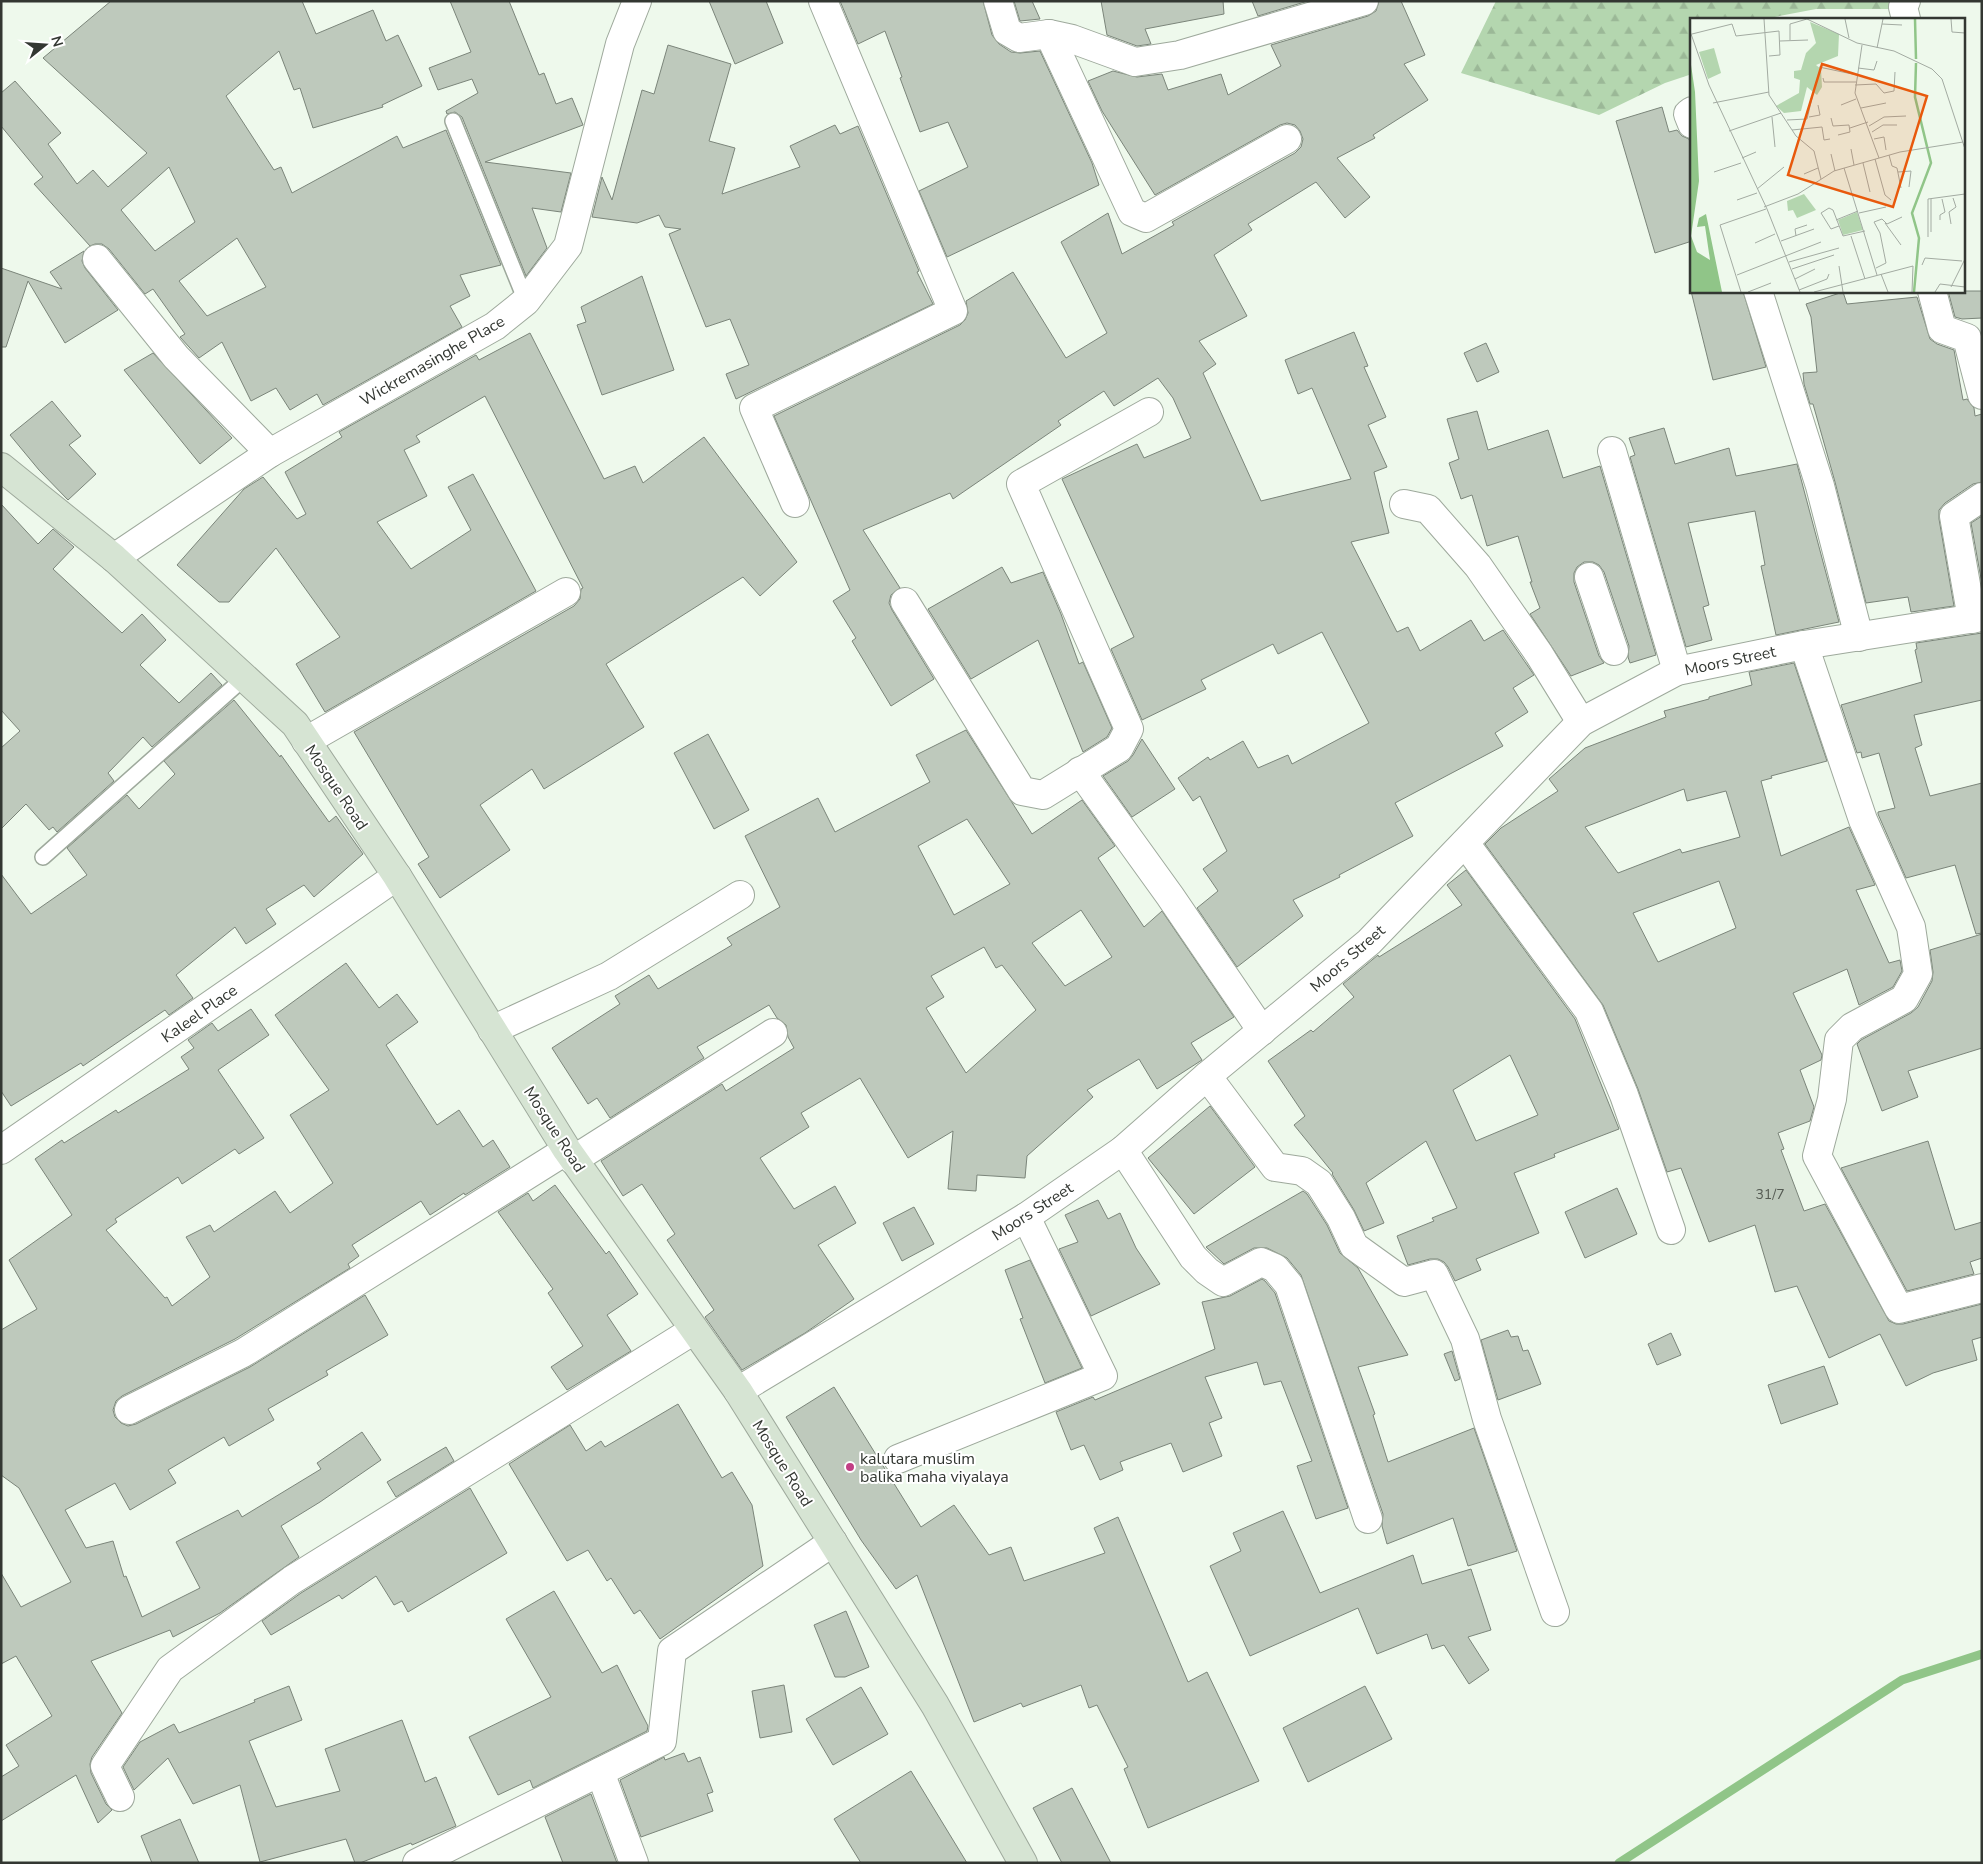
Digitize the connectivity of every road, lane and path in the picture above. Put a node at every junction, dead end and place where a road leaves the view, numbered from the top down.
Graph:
1 (637, 1) edge
2 (823, 1) edge
3 (998, 1) edge
4 (1364, 1) edge
5 (1906, 1) edge
6 (1906, 18) edge
7 (1049, 34) junction
8 (453, 121) dead end
9 (1288, 139) dead end
10 (97, 259) dead end
11 (1758, 292) edge
12 (1932, 292) edge
13 (526, 301) junction
14 (1974, 334) edge
15 (1982, 395) edge
16 (1149, 412) dead end
17 (1612, 451) dead end
18 (270, 453) junction
19 (1, 467) edge
20 (1982, 497) edge
21 (795, 503) dead end
22 (1404, 504) dead end
23 (114, 558) junction
24 (1588, 577) dead end
25 (566, 592) dead end
26 (905, 602) dead end
27 (1977, 618) edge
28 (1859, 637) junction
29 (1804, 645) junction
30 (1614, 651) dead end
31 (1677, 671) junction
32 (244, 678) junction
33 (1581, 722) junction
34 (306, 741) junction
35 (1080, 771) junction
36 (1465, 843) junction
37 (43, 857) dead end
38 (397, 876) junction
39 (740, 894) dead end
40 (492, 1030) junction
41 (1262, 1031) junction
42 (773, 1034) dead end
43 (1207, 1076) junction
44 (1, 1150) edge
45 (1123, 1150) junction
46 (570, 1155) junction
47 (1026, 1217) junction
48 (1671, 1230) dead end
49 (1982, 1288) edge
50 (694, 1330) junction
51 (738, 1391) junction
52 (129, 1410) dead end
53 (898, 1459) dead end
54 (1368, 1519) dead end
55 (833, 1542) junction
56 (1555, 1612) dead end
57 (600, 1772) junction
58 (120, 1797) dead end
59 (417, 1863) edge
60 (634, 1863) edge
61 (1022, 1863) edge

1 - 13 street, Wickremasinghe Place
2 - 21 street
3 - 7 street
4 - 7 street
5 - 6 street
7 - 9 street
8 - 13 lane
10 - 18 street
11 - 28 street
12 - 14 street
13 - 18 street, Wickremasinghe Place
14 - 15 street
16 - 35 street
17 - 31 street
18 - 23 street, Wickremasinghe Place
19 - 23 street, Mosque Road
20 - 27 street
22 - 33 street
23 - 32 street, Mosque Road
24 - 30 street
25 - 34 street
26 - 35 street
27 - 28 street, Moors Street
28 - 29 street, Moors Street
29 - 31 street, Moors Street
29 - 49 street
31 - 33 street, Moors Street
32 - 34 street, Mosque Road
32 - 37 lane
33 - 36 street, Moors Street
34 - 38 street, Mosque Road
35 - 41 street
36 - 41 street, Moors Street
36 - 48 street
38 - 40 street, Mosque Road
38 - 44 street, Kaleel Place
39 - 40 street
40 - 46 street, Mosque Road
41 - 43 street, Moors Street
42 - 46 street
43 - 45 street, Moors Street
43 - 56 street
45 - 47 street, Moors Street
45 - 54 street
46 - 50 street, Mosque Road
46 - 52 street
47 - 51 street, Moors Street
47 - 53 street
50 - 51 street, Mosque Road
50 - 58 street
51 - 55 street, Mosque Road
55 - 57 street
55 - 61 street, Mosque Road
57 - 59 street
57 - 60 street

